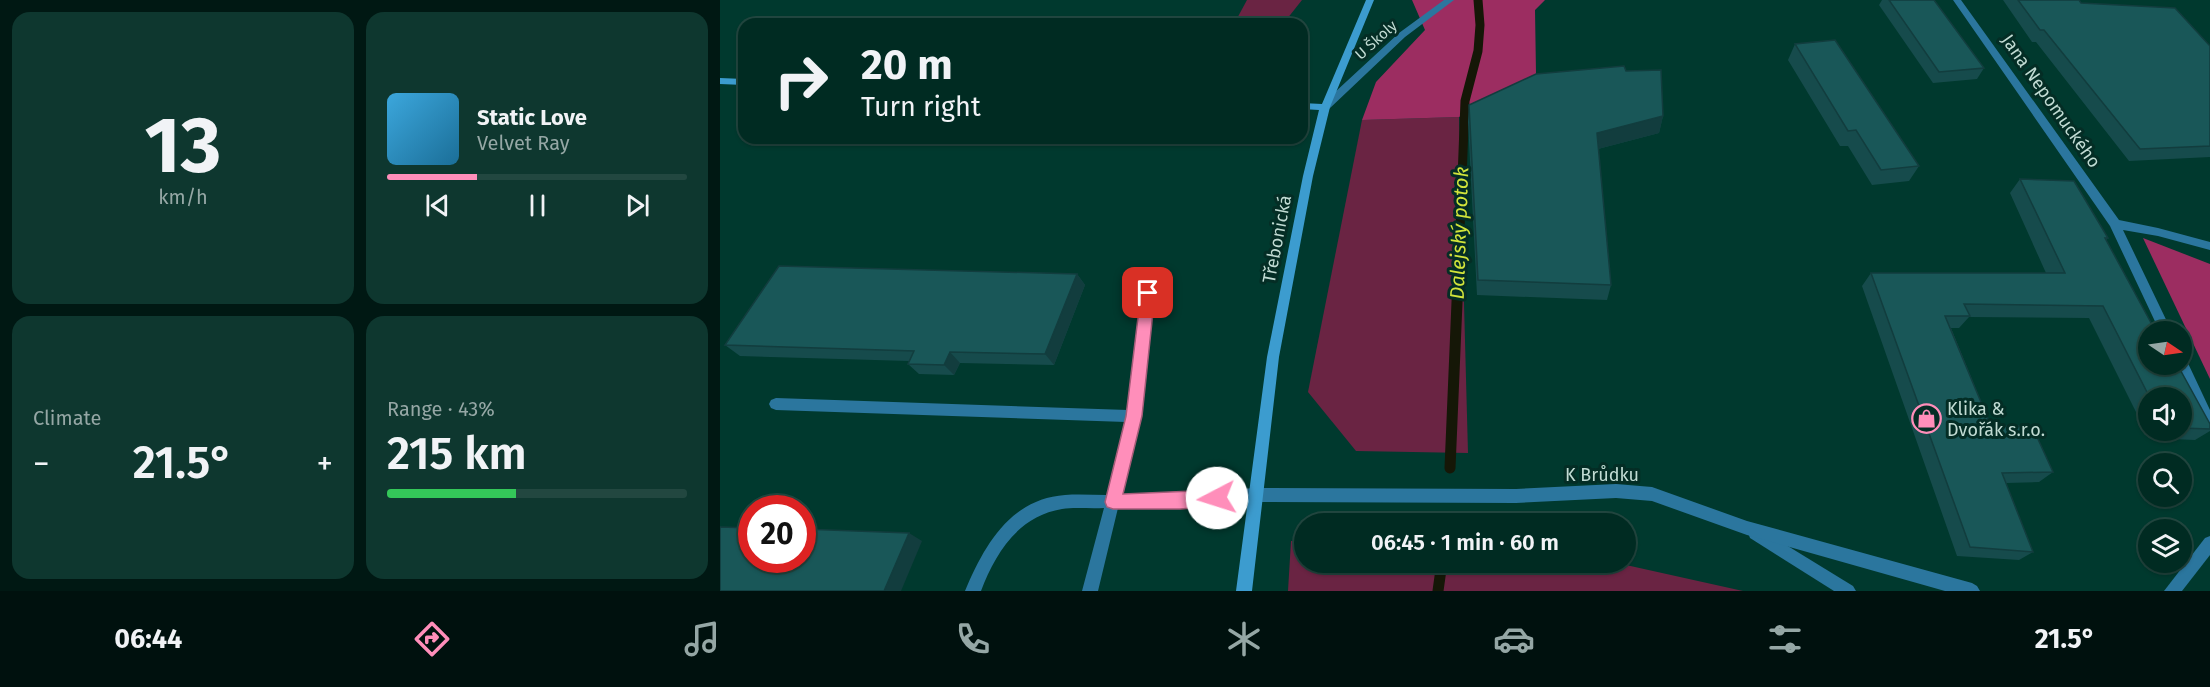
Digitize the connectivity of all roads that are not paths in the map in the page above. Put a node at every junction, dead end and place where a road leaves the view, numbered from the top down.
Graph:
1 (1370, 0) edge
2 (1450, 0) edge
3 (1957, 0) edge
4 (720, 81) edge
5 (738, 82) edge
6 (1308, 106) edge
7 (1325, 106) junction
8 (2115, 224) junction
9 (2210, 246) edge
10 (1148, 293) dead end
11 (2161, 321) edge
12 (2187, 375) edge
13 (776, 404) dead end
14 (1134, 416) junction
15 (2210, 424) edge
16 (1254, 495) junction
17 (1113, 502) junction
18 (1747, 528) junction
19 (2210, 543) edge
20 (973, 591) edge
21 (1090, 591) edge
22 (1244, 591) edge
23 (1848, 591) edge
24 (1972, 591) edge
25 (2172, 591) edge

1 - 7 street, Třebonická
2 - 7 street, U Školy
3 - 8 street, Jana Nepomuckého
4 - 5 street
6 - 7 street
7 - 16 street, Třebonická
8 - 9 street
8 - 11 street, Jana Nepomuckého
10 - 14 street
12 - 15 street
13 - 14 street
14 - 17 street
16 - 17 street, K Brůdku
16 - 18 street, K Brůdku
16 - 22 street, Třebonická
17 - 20 street, K Brůdku
17 - 21 street
18 - 23 street
18 - 24 street, K Brůdku
19 - 25 street

